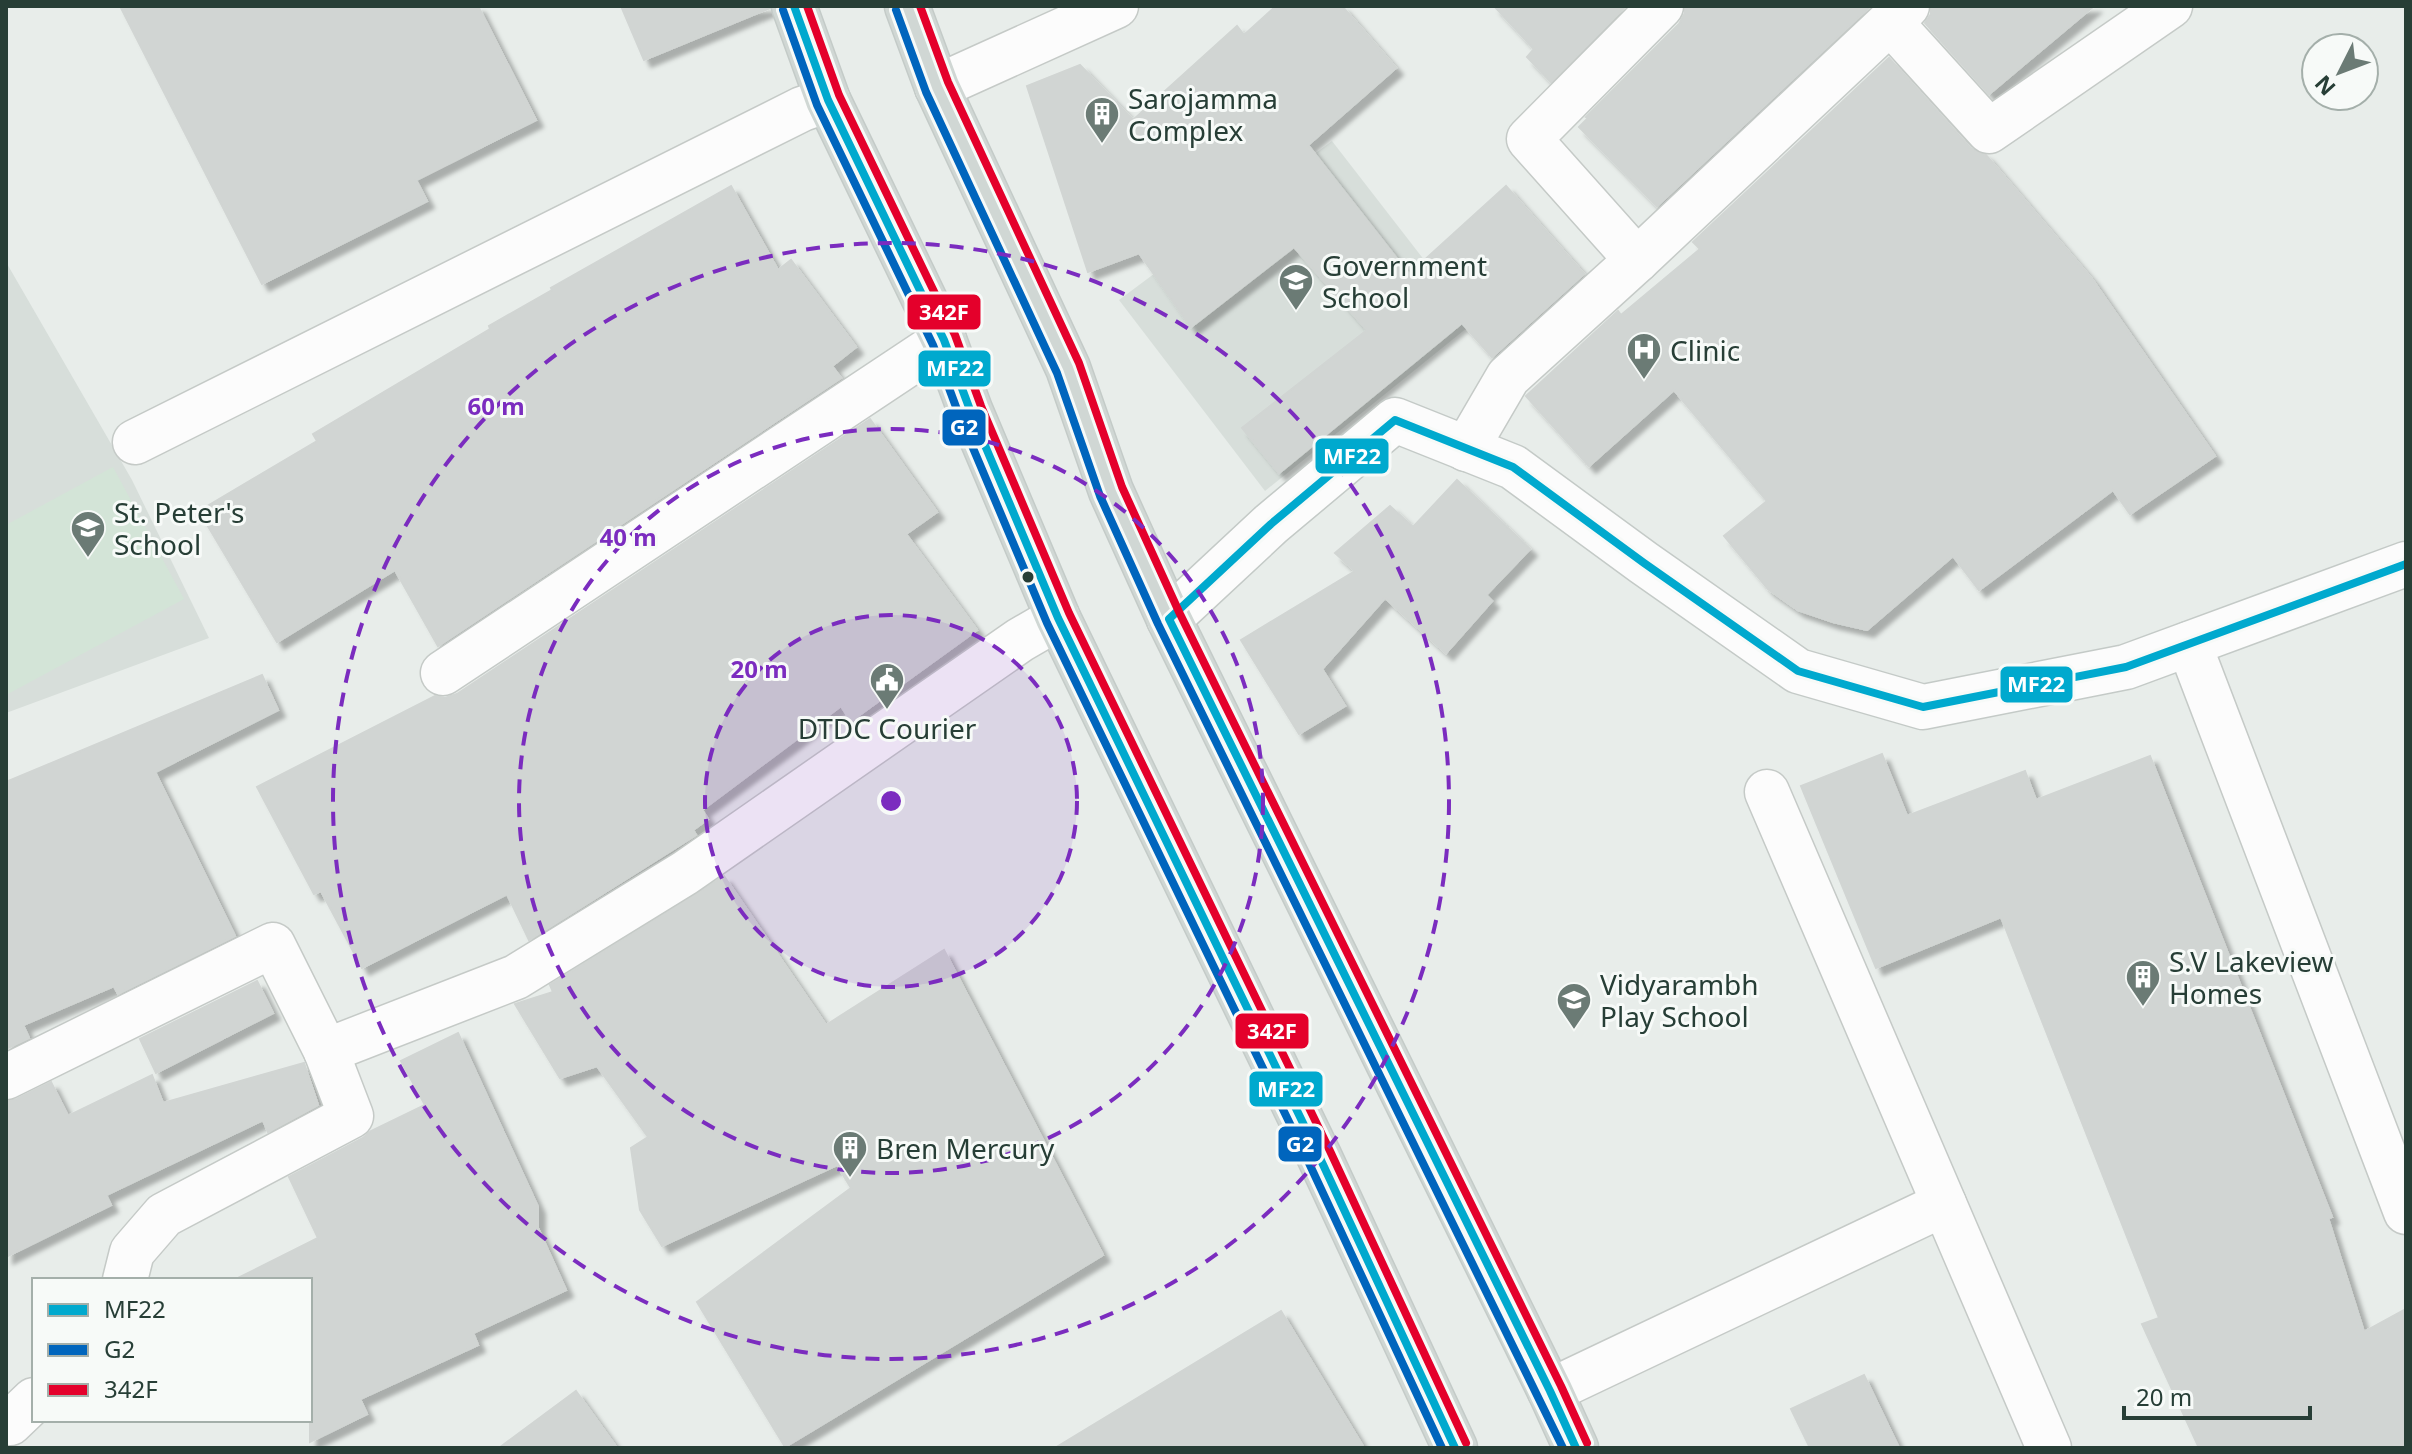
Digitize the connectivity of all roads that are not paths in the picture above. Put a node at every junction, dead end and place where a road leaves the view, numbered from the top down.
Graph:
1 (794, 6) edge
2 (907, 6) edge
3 (1116, 6) edge
4 (1661, 6) edge
5 (2170, 6) edge
6 (1899, 14) edge
7 (937, 87) junction
8 (828, 100) junction
9 (1637, 260) junction
10 (944, 340) junction
11 (135, 442) dead end
12 (1466, 449) junction
13 (2406, 564) edge
14 (1058, 618) junction
15 (1169, 619) junction
16 (2189, 644) junction
17 (443, 673) dead end
18 (1767, 792) dead end
19 (326, 1051) junction
20 (6, 1077) edge
21 (1944, 1204) junction
22 (2406, 1212) edge
23 (126, 1278) edge
24 (1550, 1391) junction
25 (1455, 1448) edge
26 (1576, 1448) edge
27 (2049, 1448) edge

1 - 8 main road
2 - 7 main road
3 - 7 street
4 - 9 street
5 - 6 street
6 - 9 street
7 - 15 main road
8 - 10 main road
8 - 11 street
9 - 12 street
10 - 14 main road
10 - 17 street
12 - 15 street
12 - 16 street
13 - 16 street
14 - 19 street
14 - 25 main road
15 - 24 main road
16 - 22 street
18 - 21 street
19 - 20 street
19 - 23 street
21 - 24 street
21 - 27 street
24 - 26 main road

